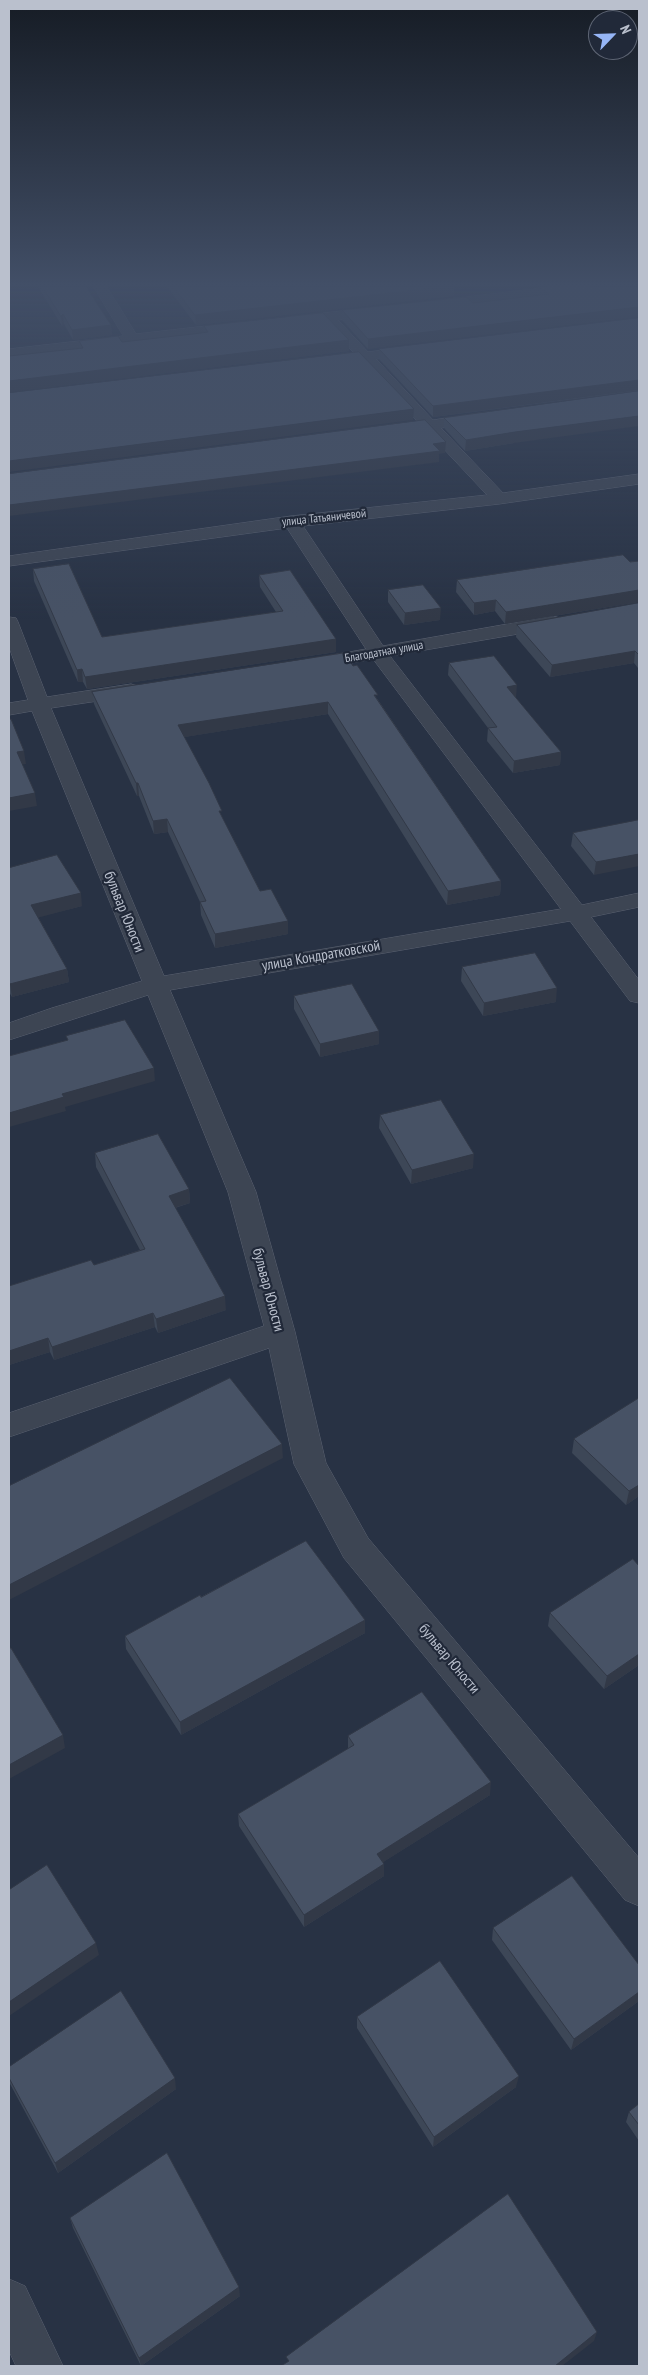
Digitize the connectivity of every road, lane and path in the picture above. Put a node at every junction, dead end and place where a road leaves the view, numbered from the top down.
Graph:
1 (404, 398) edge
2 (495, 416) edge
3 (429, 424) junction
4 (380, 431) edge
5 (639, 479) edge
6 (499, 499) junction
7 (291, 521) junction
8 (9, 561) edge
9 (575, 619) edge
10 (9, 622) edge
11 (378, 654) junction
12 (292, 667) edge
13 (146, 688) edge
14 (39, 703) junction
15 (9, 708) edge
16 (639, 900) edge
17 (575, 913) junction
18 (154, 985) junction
19 (639, 996) edge
20 (9, 1032) edge
21 (280, 1332) junction
22 (9, 1426) edge
23 (639, 1887) edge
24 (9, 2302) edge
25 (40, 2366) edge

1 - 3 street
2 - 3 street
3 - 4 street
3 - 6 street
5 - 6 street, улица Татьяничевой
6 - 7 street, улица Татьяничевой
7 - 8 street, улица Татьяничевой
7 - 11 street
9 - 11 street, Благодатная улица
10 - 14 street, бульвар Юности
11 - 12 street, Благодатная улица
11 - 17 street
13 - 14 street
14 - 15 street
14 - 18 street, бульвар Юности
16 - 17 street, улица Кондратковской
17 - 18 street, улица Кондратковской
17 - 19 street
18 - 20 street, улица Кондратковской
18 - 21 street, бульвар Юности
21 - 22 street
21 - 23 street, бульвар Юности
24 - 25 street

